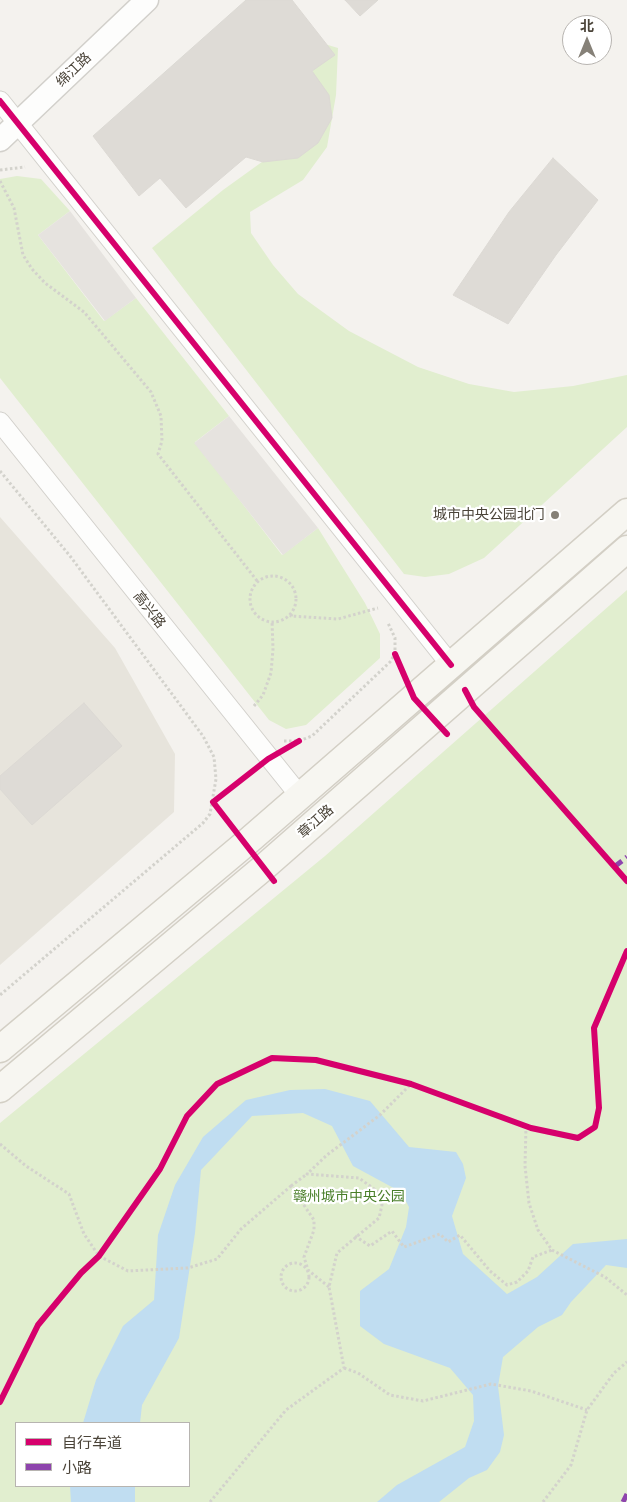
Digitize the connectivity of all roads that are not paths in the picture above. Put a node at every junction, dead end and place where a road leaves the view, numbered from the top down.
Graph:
1 (147, 0) edge
2 (0, 101) edge
3 (17, 125) junction
4 (0, 140) edge
5 (0, 422) edge
6 (627, 512) edge
7 (627, 550) edge
8 (451, 665) junction
9 (300, 796) junction
10 (0, 1049) edge
11 (0, 1089) edge

1 - 3 street, 绵江路
2 - 3 street
3 - 4 street, 绵江路
3 - 8 street
5 - 9 street, 高兴路
6 - 8 main road
7 - 11 main road, 章江路
8 - 9 main road
9 - 10 main road

